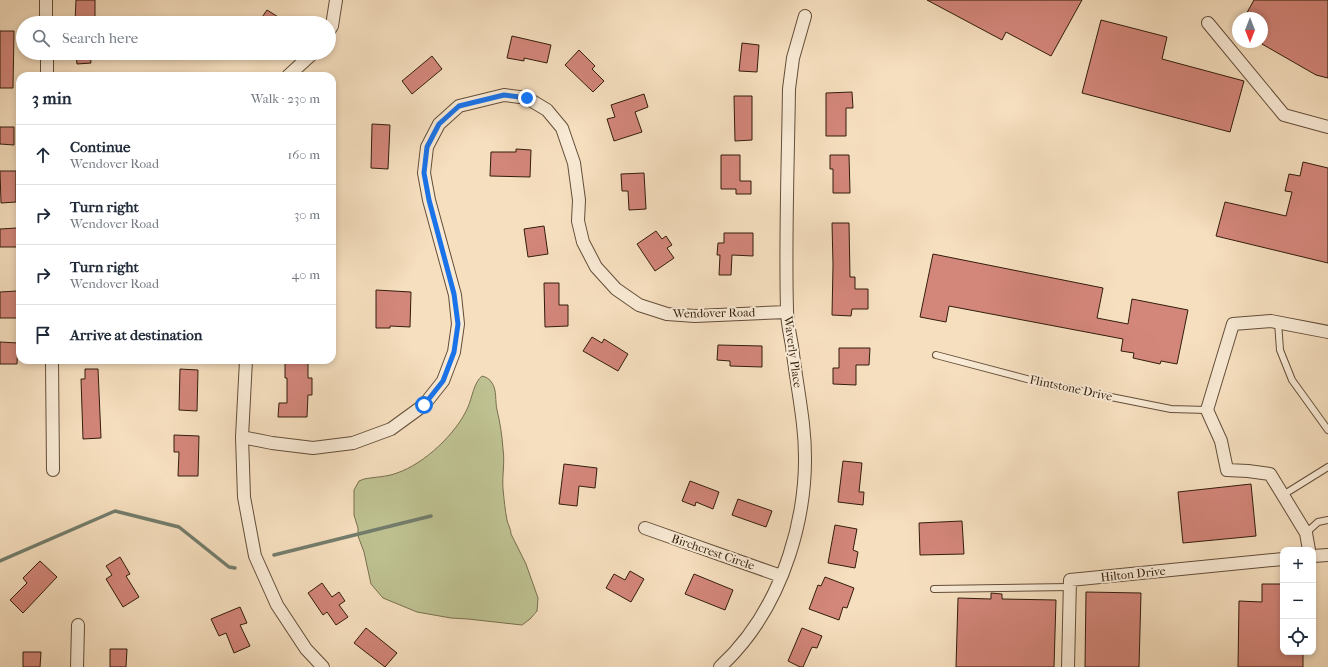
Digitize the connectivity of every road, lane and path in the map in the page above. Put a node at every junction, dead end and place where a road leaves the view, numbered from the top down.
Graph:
1 (46, 0) edge
2 (336, 0) edge
3 (46, 16) edge
4 (334, 16) edge
5 (805, 16) dead end
6 (1208, 23) dead end
7 (47, 60) edge
8 (305, 60) edge
9 (47, 72) edge
10 (292, 72) edge
11 (1328, 127) edge
12 (787, 312) junction
13 (1278, 322) junction
14 (1328, 332) edge
15 (936, 355) dead end
16 (52, 364) edge
17 (246, 364) edge
18 (1207, 410) junction
19 (1328, 430) edge
20 (242, 437) junction
21 (1328, 467) edge
22 (53, 470) dead end
23 (1283, 495) junction
24 (1328, 520) edge
25 (645, 528) dead end
26 (1306, 533) junction
27 (1308, 547) edge
28 (1328, 555) edge
29 (1316, 556) edge
30 (1280, 559) edge
31 (781, 576) junction
32 (1070, 587) junction
33 (934, 589) dead end
34 (78, 625) dead end
35 (77, 667) edge
36 (324, 667) edge
37 (720, 667) edge
38 (1068, 667) edge

1 - 3 street
2 - 4 street
5 - 12 street, Waverly Place
6 - 11 street
7 - 9 street
8 - 10 street
12 - 20 street, Wendover Road
12 - 31 street, Waverly Place
13 - 14 street
13 - 18 street
13 - 19 lane
15 - 18 lane, Flintstone Drive
16 - 22 street
17 - 20 street
18 - 23 street
20 - 36 street
21 - 23 lane
23 - 26 street
24 - 26 lane
25 - 31 street, Birchcrest Circle
26 - 27 street
28 - 29 street
30 - 32 street, Hilton Drive
31 - 37 street, Waverly Place
32 - 33 lane
32 - 38 street
34 - 35 street

